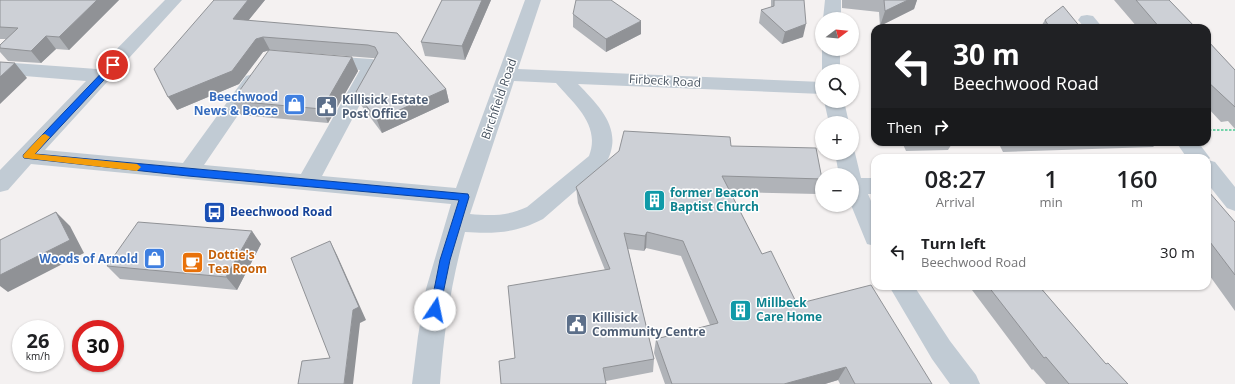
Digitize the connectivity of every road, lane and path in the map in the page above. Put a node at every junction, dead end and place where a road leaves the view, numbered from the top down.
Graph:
1 (174, 0) edge
2 (533, 0) edge
3 (833, 0) edge
4 (832, 12) edge
5 (309, 60) edge
6 (265, 64) edge
7 (0, 68) edge
8 (508, 75) junction
9 (103, 76) junction
10 (560, 76) junction
11 (815, 88) edge
12 (1218, 130) dead end
13 (1235, 130) edge
14 (1189, 146) edge
15 (1196, 154) edge
16 (27, 156) junction
17 (188, 172) junction
18 (1211, 174) edge
19 (307, 183) junction
20 (859, 183) edge
21 (0, 184) edge
22 (871, 185) edge
23 (465, 197) junction
24 (859, 198) edge
25 (1235, 202) edge
26 (457, 222) junction
27 (871, 227) edge
28 (904, 290) edge
29 (426, 384) edge
30 (966, 384) edge

1 - 9 street
2 - 8 street, Birchfield Road
3 - 4 street
5 - 19 street
6 - 17 street
7 - 9 street
8 - 10 street, Firbeck Road
8 - 23 street, Birchfield Road
9 - 16 street
10 - 11 street, Firbeck Road
10 - 26 street
12 - 13 path
14 - 15 street
16 - 17 street
16 - 21 street
17 - 19 street
18 - 25 street
19 - 23 street
20 - 22 street
23 - 26 street, Birchfield Road
24 - 27 street
26 - 29 street, Birchfield Road
28 - 30 street

